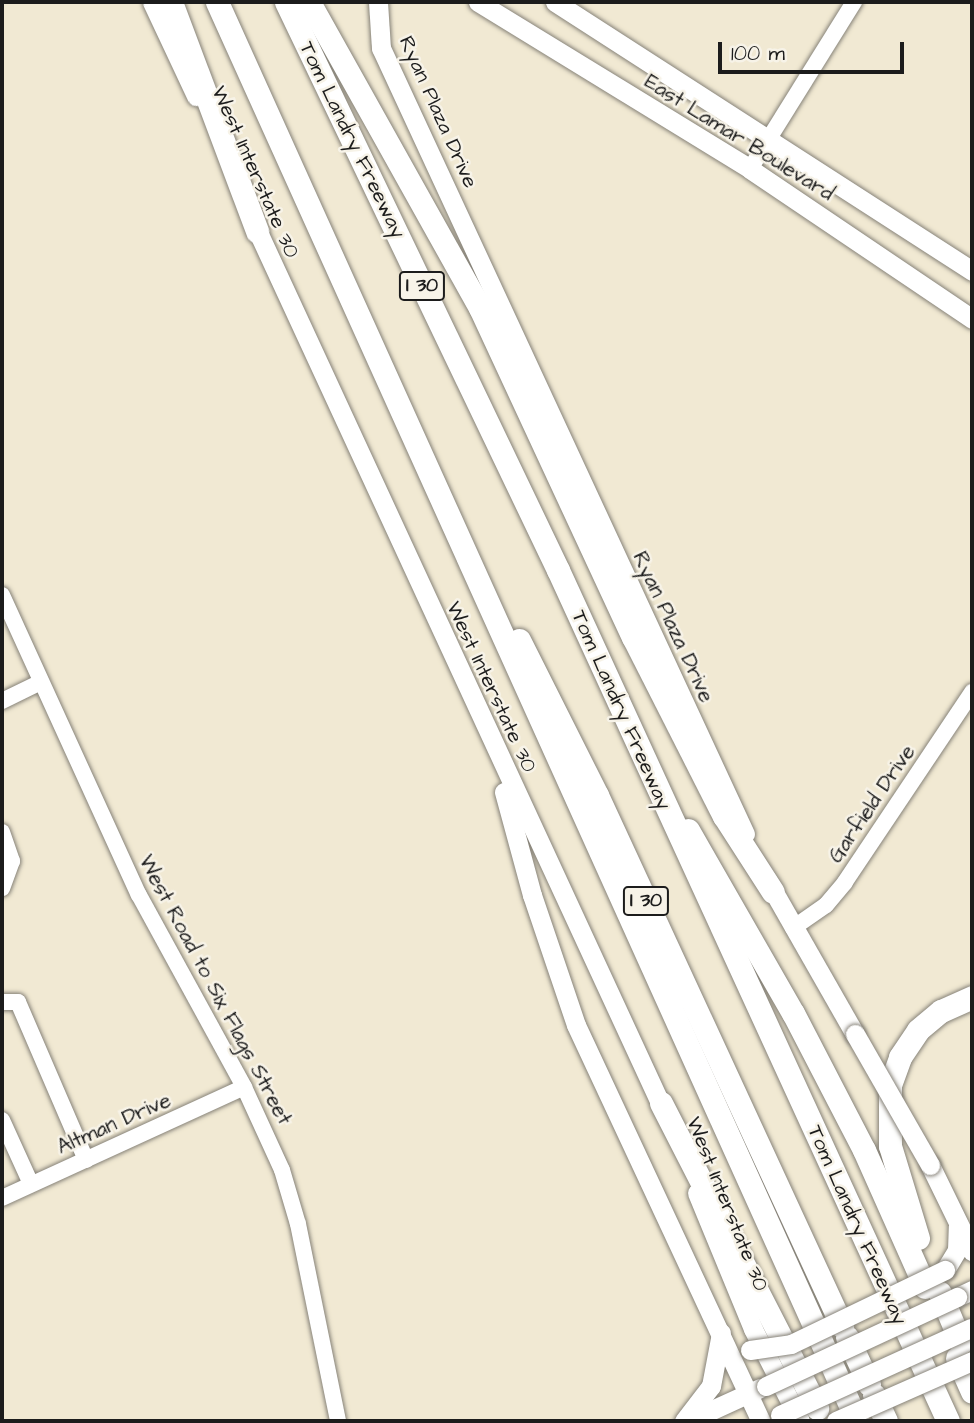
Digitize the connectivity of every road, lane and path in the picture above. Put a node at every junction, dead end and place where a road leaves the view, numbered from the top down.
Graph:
1 (152, 2) edge
2 (171, 2) edge
3 (217, 2) edge
4 (286, 2) edge
5 (309, 2) edge
6 (378, 2) edge
7 (478, 2) edge
8 (555, 2) edge
9 (854, 2) edge
10 (768, 137) junction
11 (750, 169) junction
12 (257, 231) junction
13 (972, 271) edge
14 (972, 319) edge
15 (433, 485) junction
16 (2, 595) edge
17 (41, 682) junction
18 (972, 692) edge
19 (2, 701) edge
20 (632, 733) junction
21 (491, 741) junction
22 (2, 832) edge
23 (6, 881) edge
24 (773, 892) junction
25 (793, 928) junction
26 (972, 997) edge
27 (2, 1002) edge
28 (244, 1087) junction
29 (661, 1103) junction
30 (2, 1120) edge
31 (86, 1160) junction
32 (31, 1184) junction
33 (2, 1198) edge
34 (961, 1219) edge
35 (972, 1251) edge
36 (944, 1288) edge
37 (721, 1332) junction
38 (966, 1348) edge
39 (757, 1389) junction
40 (972, 1392) edge
41 (820, 1418) edge
42 (769, 1419) edge
43 (338, 1421) edge
44 (686, 1421) edge
45 (857, 1421) edge
46 (886, 1421) edge
47 (948, 1421) edge

1 - 12 main road, West Interstate 30
2 - 12 highway
3 - 15 highway, I 30
4 - 20 highway, Tom Landry Freeway / I 30
5 - 24 highway
6 - 24 main road, Ryan Plaza Drive
7 - 11 main road, East Lamar Boulevard
8 - 10 main road, East Lamar Boulevard
9 - 10 street
10 - 11 street
10 - 13 main road, East Lamar Boulevard
11 - 14 main road, East Lamar Boulevard
12 - 21 main road, West Interstate 30
15 - 45 highway, I 30
15 - 46 highway, I 30
16 - 17 street, West Road to Six Flags Street
17 - 19 street
17 - 28 street, West Road to Six Flags Street
18 - 25 street, Garfield Drive
20 - 36 highway
20 - 47 highway, Tom Landry Freeway / I 30
21 - 29 main road, West Interstate 30
21 - 37 main road
22 - 23 street
24 - 25 main road, Ryan Plaza Drive
25 - 34 main road, Ryan Plaza Drive, bridge
26 - 36 highway
27 - 31 street
28 - 31 street, Altman Drive
28 - 43 street, West Road to Six Flags Street
29 - 41 highway
29 - 41 main road, West Interstate 30
30 - 32 street
31 - 32 street, Altman Drive
32 - 33 street, Altman Drive
34 - 35 main road, Ryan Plaza Drive
34 - 36 main road
36 - 37 main road, bridge
36 - 38 highway
36 - 39 main road, bridge
37 - 39 main road
37 - 44 main road
38 - 40 highway
38 - 41 main road, bridge
38 - 42 main road, bridge
39 - 42 main road
39 - 44 main road

